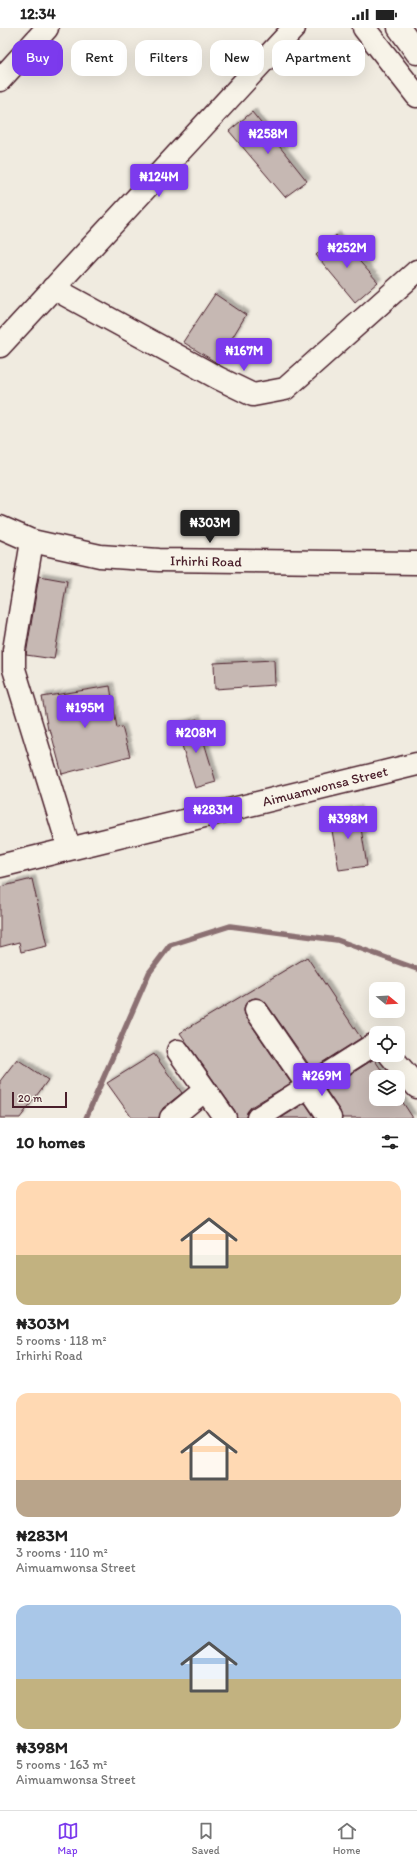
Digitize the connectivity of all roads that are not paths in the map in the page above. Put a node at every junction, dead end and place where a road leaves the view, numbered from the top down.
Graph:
1 (47, 28) edge
2 (294, 28) edge
3 (364, 28) edge
4 (399, 28) edge
5 (417, 53) edge
6 (0, 80) edge
7 (417, 96) edge
8 (417, 271) edge
9 (53, 288) junction
10 (0, 346) edge
11 (0, 527) edge
12 (32, 541) junction
13 (417, 563) edge
14 (417, 764) edge
15 (70, 848) junction
16 (0, 866) edge
17 (256, 1010) dead end
18 (369, 1048) edge
19 (178, 1051) dead end
20 (396, 1062) edge
21 (308, 1086) junction
22 (417, 1087) edge
23 (205, 1090) junction
24 (170, 1118) edge
25 (224, 1118) edge
26 (258, 1118) edge
27 (330, 1118) edge

1 - 6 street
2 - 9 street
3 - 7 street
4 - 5 street
8 - 9 street
9 - 10 street
11 - 12 street, Irhirhi Road
12 - 13 street, Irhirhi Road
12 - 15 street
14 - 15 street, Aimuamwonsa Street
15 - 16 street, Aimuamwonsa Street
17 - 21 street
18 - 21 street
19 - 23 street
20 - 22 street
21 - 26 street
21 - 27 street
23 - 24 street
23 - 25 street

